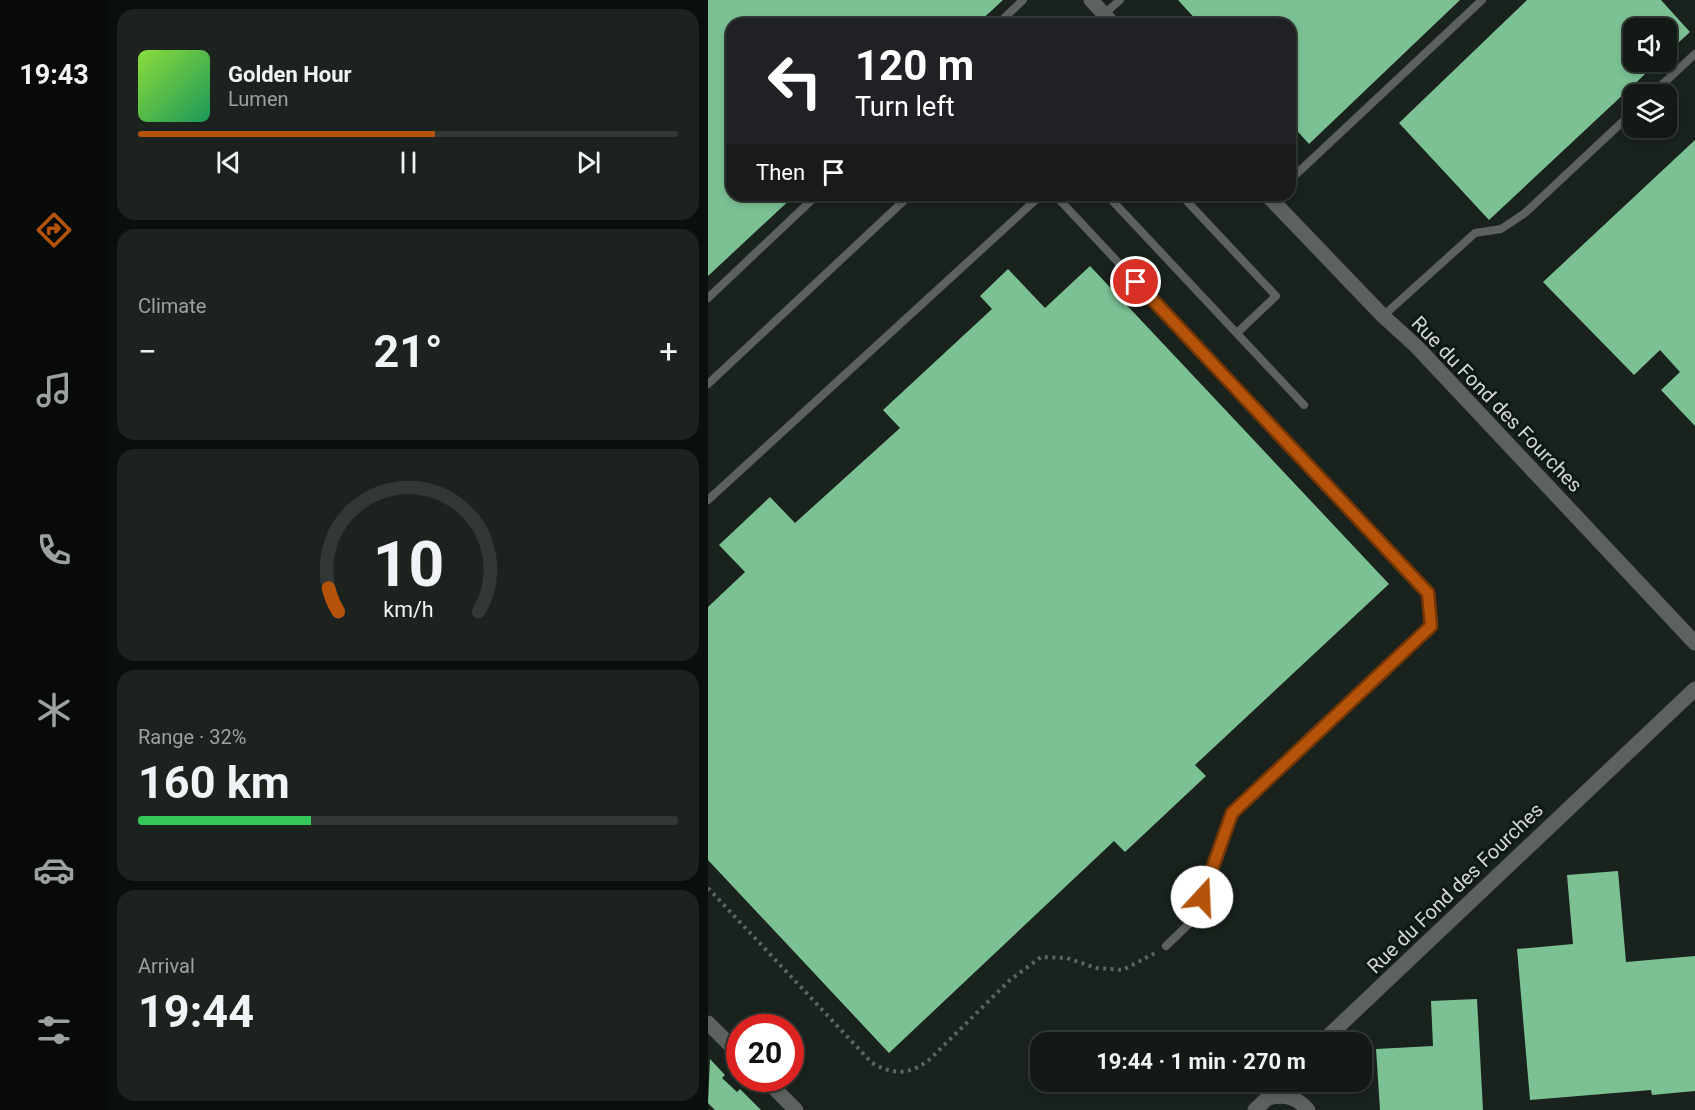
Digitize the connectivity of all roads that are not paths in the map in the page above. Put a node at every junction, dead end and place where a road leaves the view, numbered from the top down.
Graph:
1 (1023, 0) edge
2 (1091, 0) edge
3 (1120, 0) edge
4 (1482, 0) edge
5 (1004, 18) edge
6 (1101, 18) edge
7 (1105, 18) edge
8 (1695, 54) edge
9 (1663, 84) edge
10 (1623, 121) edge
11 (1296, 174) edge
12 (811, 201) edge
13 (904, 201) edge
14 (1034, 201) edge
15 (1061, 201) edge
16 (1113, 201) edge
17 (1187, 201) edge
18 (1276, 201) edge
19 (708, 298) edge
20 (1383, 316) junction
21 (1237, 333) junction
22 (708, 384) edge
23 (1304, 405) dead end
24 (708, 500) edge
25 (1695, 643) edge
26 (1695, 689) edge
27 (1166, 946) road end
28 (708, 1023) edge
29 (1333, 1032) edge
30 (726, 1040) edge
31 (778, 1092) edge
32 (1274, 1092) edge
33 (1268, 1098) junction
34 (796, 1110) edge
35 (1255, 1110) edge
36 (1308, 1110) edge

1 - 5 lane
2 - 6 street
3 - 7 lane
4 - 11 lane
8 - 9 lane
10 - 20 lane
12 - 19 lane
13 - 22 lane
14 - 24 lane
15 - 27 lane
16 - 21 lane
17 - 21 lane
18 - 20 street, Rue du Fond des Fourches
20 - 25 street, Rue du Fond des Fourches
21 - 23 lane
26 - 29 street, Rue du Fond des Fourches
28 - 30 street
31 - 34 street
32 - 33 street
33 - 35 street
33 - 36 street

